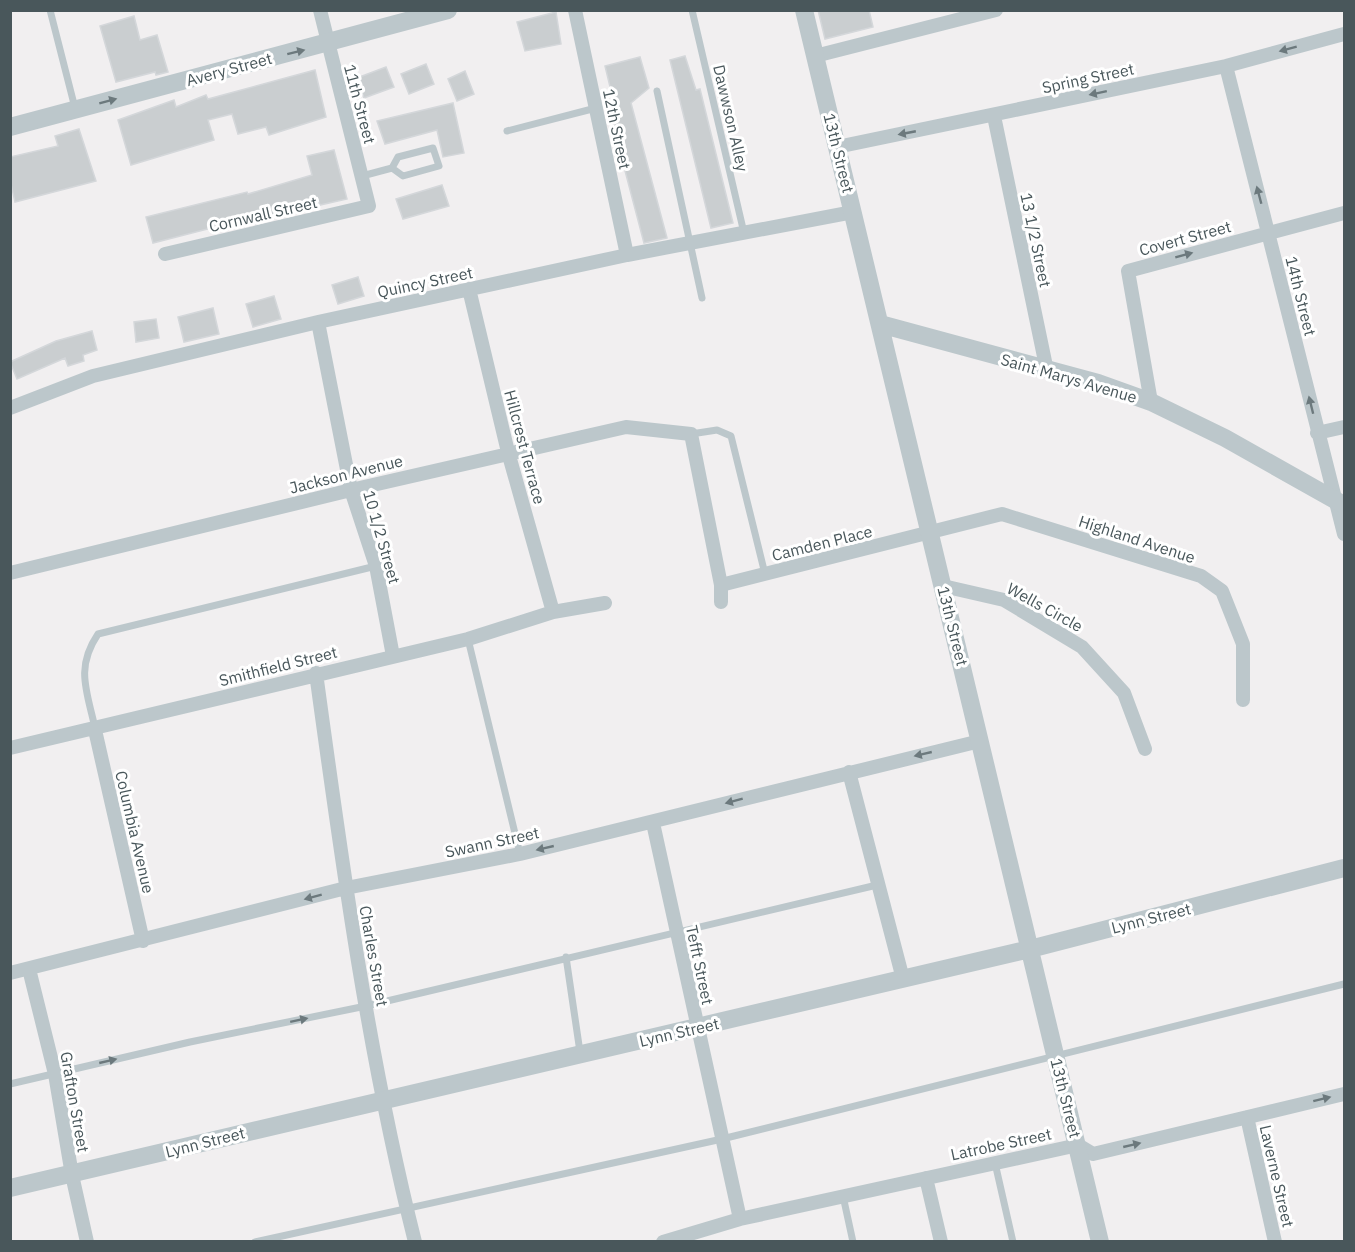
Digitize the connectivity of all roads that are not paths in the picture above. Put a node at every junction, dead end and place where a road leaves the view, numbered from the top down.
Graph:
1 (50, 10) edge
2 (320, 10) edge
3 (448, 10) edge
4 (575, 10) edge
5 (692, 10) edge
6 (804, 10) edge
7 (996, 10) edge
8 (1344, 34) edge
9 (328, 43) junction
10 (815, 56) junction
11 (1226, 66) junction
12 (657, 90) dead end
13 (596, 108) junction
14 (75, 110) junction
15 (994, 116) junction
16 (10, 127) edge
17 (507, 131) dead end
18 (837, 147) junction
19 (392, 168) junction
20 (362, 176) junction
21 (369, 206) joint
22 (853, 212) junction
23 (1344, 213) edge
24 (744, 232) junction
25 (1269, 232) junction
26 (689, 245) junction
27 (165, 254) dead end
28 (627, 255) junction
29 (469, 290) junction
30 (702, 298) dead end
31 (318, 322) junction
32 (880, 324) junction
33 (1047, 370) junction
34 (1151, 402) junction
35 (10, 408) edge
36 (1344, 427) edge
37 (1317, 433) junction
38 (691, 434) junction
39 (508, 452) junction
40 (351, 489) junction
41 (1340, 504) edge
42 (930, 533) junction
43 (1344, 534) edge
44 (376, 566) junction
45 (10, 573) edge
46 (765, 574) junction
47 (721, 585) junction
48 (943, 586) junction
49 (721, 602) dead end
50 (605, 603) dead end
51 (553, 612) junction
52 (468, 639) junction
53 (393, 656) junction
54 (316, 673) junction
55 (1243, 700) dead end
56 (95, 730) junction
57 (980, 741) junction
58 (10, 748) edge
59 (1145, 749) dead end
60 (849, 772) junction
61 (652, 824) junction
62 (520, 854) junction
63 (1344, 868) edge
64 (877, 885) junction
65 (346, 888) junction
66 (676, 932) junction
67 (143, 941) junction
68 (1030, 949) junction
69 (566, 957) junction
70 (29, 969) junction
71 (10, 973) edge
72 (903, 980) junction
73 (1344, 984) edge
74 (366, 1006) junction
75 (697, 1028) junction
76 (580, 1055) junction
77 (1056, 1056) junction
78 (55, 1074) junction
79 (10, 1084) edge
80 (1344, 1094) edge
81 (383, 1100) junction
82 (1247, 1117) junction
83 (722, 1139) junction
84 (1078, 1144) junction
85 (994, 1163) junction
86 (72, 1175) junction
87 (926, 1178) junction
88 (10, 1188) edge
89 (843, 1196) junction
90 (406, 1207) junction
91 (740, 1219) junction
92 (689, 1238) edge
93 (87, 1242) edge
94 (255, 1242) edge
95 (415, 1242) edge
96 (663, 1242) edge
97 (853, 1242) edge
98 (941, 1242) edge
99 (1013, 1242) edge
100 (1100, 1242) edge
101 (1275, 1242) edge

1 - 14 lane
2 - 9 street, 11th Street
3 - 9 street, Avery Street
4 - 13 street, 12th Street
5 - 24 lane, Dawwson Alley
6 - 10 street, 13th Street
7 - 10 street
8 -> 11 street, Spring Street
14 -> 9 street, Avery Street
9 - 20 street, 11th Street
10 - 18 street, 13th Street
11 -> 15 street, Spring Street
25 -> 11 street, 14th Street
12 - 26 lane
13 - 17 lane
13 - 28 street, 12th Street
14 - 16 street, Avery Street
15 -> 18 street, Spring Street
15 - 33 street, 13 1/2 Street
18 - 22 street, 13th Street
19 - 19 lane
19 - 20 lane
20 - 21 street, 11th Street
21 - 27 street, Cornwall Street
22 - 24 street, Quincy Street
22 - 32 street, 13th Street
23 - 25 street, Covert Street
24 - 26 street, Quincy Street
34 -> 25 street, Covert Street
37 -> 25 street, 14th Street
26 - 28 street, Quincy Street
26 - 30 lane
28 - 29 street, Quincy Street
29 - 31 street, Quincy Street
29 - 39 street, Hillcrest Terrace
31 - 35 street, Quincy Street
31 - 40 street, 10 1/2 Street
32 - 33 street, Saint Marys Avenue
32 - 42 street, 13th Street
33 - 34 street, Saint Marys Avenue
34 - 41 street, Saint Marys Avenue
36 - 37 street
37 - 41 street, 14th Street
38 - 39 street, Jackson Avenue
38 - 46 lane
38 - 47 street
39 - 40 street, Jackson Avenue
39 - 51 street, Hillcrest Terrace
40 - 44 street, 10 1/2 Street
40 - 45 street, Jackson Avenue
41 - 43 street, 14th Street
42 - 46 street, Camden Place
42 - 48 street, 13th Street
42 - 55 street, Highland Avenue
44 - 53 street, 10 1/2 Street
44 - 56 lane
46 - 47 street, Camden Place
47 - 49 street
48 - 57 street, 13th Street
48 - 59 street, Wells Circle
50 - 51 street, Smithfield Street
51 - 52 street, Smithfield Street
52 - 53 street, Smithfield Street
52 - 62 lane
53 - 54 street, Smithfield Street
54 - 56 street, Smithfield Street
54 - 65 street, Charles Street
56 - 58 street, Smithfield Street
56 - 67 street, Columbia Avenue
57 -> 60 street, Swann Street
57 - 68 street, 13th Street
60 -> 61 street, Swann Street
60 - 64 street
61 -> 62 street, Swann Street
61 - 66 street, Tefft Street
62 - 65 street, Swann Street
63 - 68 street, Lynn Street
64 - 66 lane
64 - 72 street
65 -> 67 street, Swann Street
65 - 74 street, Charles Street
66 - 69 lane
66 - 75 street, Tefft Street
67 - 70 street, Swann Street
68 - 72 street, Lynn Street
68 - 77 street, 13th Street
69 - 74 lane
69 - 76 lane
70 - 71 street, Swann Street
70 - 78 street, Grafton Street
72 - 75 street, Lynn Street
73 - 77 lane
78 -> 74 lane
74 - 81 street, Charles Street
75 - 76 street, Lynn Street
75 - 83 street, Tefft Street
76 - 81 street, Lynn Street
77 - 83 lane
77 - 84 street, 13th Street
78 - 79 lane
78 - 86 street, Grafton Street
82 -> 80 street, Latrobe Street
81 - 86 street, Lynn Street
81 - 90 street, Charles Street
84 -> 82 street, Latrobe Street
82 - 101 street, Laverne Street
83 - 90 lane
83 - 91 street, Tefft Street
84 - 85 street, Latrobe Street
84 - 100 street, 13th Street
85 - 87 street, Latrobe Street
85 - 99 lane
86 - 88 street, Lynn Street
86 - 93 street, Grafton Street
87 - 89 street, Latrobe Street
87 - 98 street
89 - 91 street, Latrobe Street
89 - 97 lane
90 - 94 lane
90 - 95 street, Charles Street
91 - 92 street, Latrobe Street
92 - 96 street, Latrobe Street

